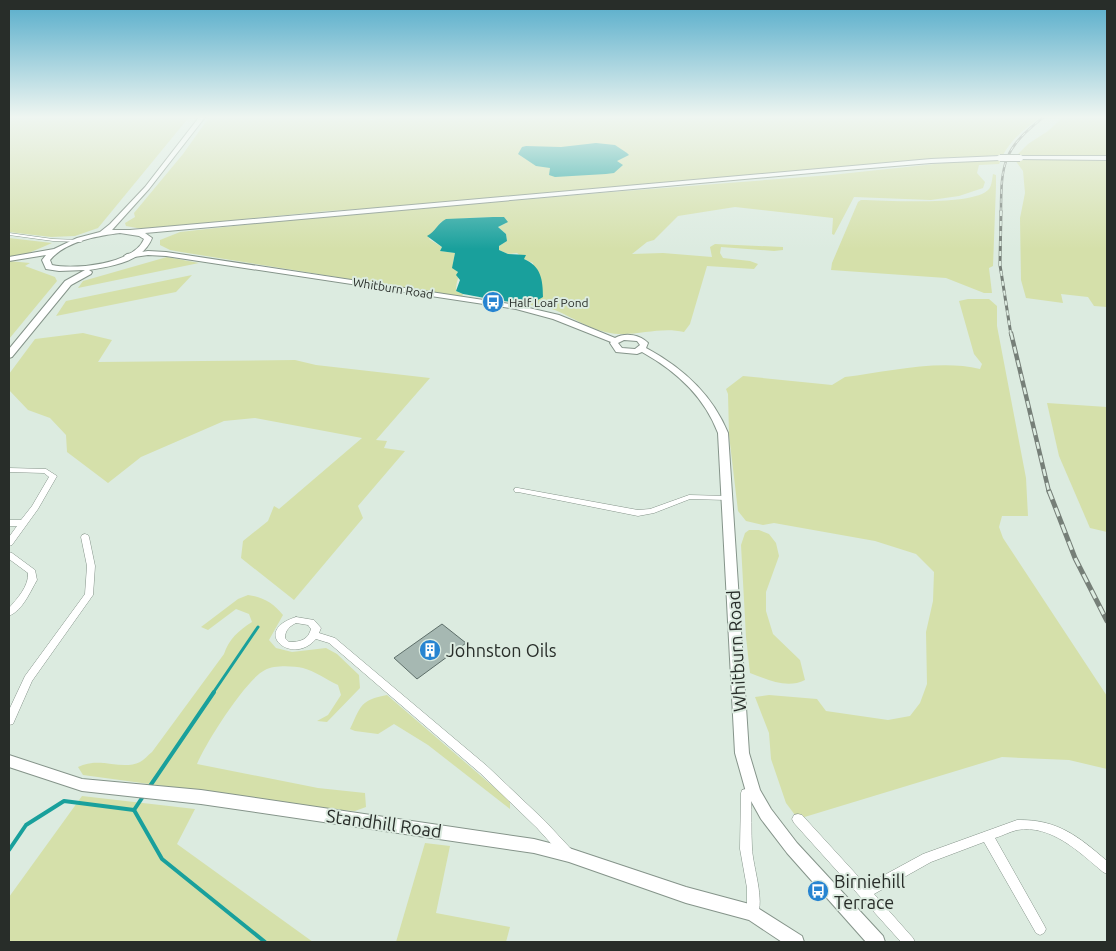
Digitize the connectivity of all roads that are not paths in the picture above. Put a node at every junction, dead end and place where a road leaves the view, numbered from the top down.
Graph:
1 (169, 160) edge
2 (962, 160) edge
3 (117, 221) junction
4 (194, 227) junction
5 (130, 231) junction
6 (9, 234) edge
7 (84, 239) junction
8 (53, 240) junction
9 (149, 241) junction
10 (57, 249) junction
11 (166, 254) junction
12 (128, 256) junction
13 (13, 259) edge
14 (109, 263) junction
15 (49, 267) junction
16 (60, 270) junction
17 (68, 283) junction
18 (616, 340) junction
19 (642, 350) junction
20 (9, 355) edge
21 (9, 470) edge
22 (518, 490) dead end
23 (727, 498) junction
24 (9, 523) edge
25 (23, 524) junction
26 (85, 537) dead end
27 (9, 542) edge
28 (9, 555) edge
29 (9, 613) edge
30 (314, 635) dead end
31 (9, 721) edge
32 (9, 761) edge
33 (753, 792) junction
34 (798, 818) dead end
35 (987, 836) junction
36 (569, 855) junction
37 (1107, 868) edge
38 (864, 893) junction
39 (753, 913) junction
40 (1040, 929) dead end
41 (796, 942) edge
42 (877, 942) edge
43 (909, 942) edge

1 - 3 main road
2 - 4 main road, bridge
3 - 5 main road
3 - 7 main road
4 - 5 main road
4 - 9 main road
5 - 7 main road
5 - 9 main road
6 - 8 street
7 - 8 street
7 - 10 main road
8 - 10 street
9 - 11 main road, Whitburn Road
9 - 12 main road
10 - 13 main road
10 - 15 main road
11 - 12 main road, Whitburn Road
11 - 18 main road, Whitburn Road
12 - 14 main road
13 - 15 main road
14 - 16 main road
14 - 17 main road
15 - 16 main road
16 - 17 main road
17 - 20 main road
18 - 19 main road
18 - 19 main road, Whitburn Road
19 - 23 main road, Whitburn Road
21 - 25 street
22 - 23 street
23 - 33 main road, Whitburn Road
24 - 25 street
25 - 27 street
26 - 31 street
28 - 29 street
30 - 36 street
32 - 36 main road, Standhill Road
33 - 39 street
33 - 42 main road, Whitburn Road
34 - 38 street
35 - 37 street
35 - 38 street
35 - 40 street
36 - 39 main road, Standhill Road
38 - 43 street
39 - 41 main road, Standhill Road

